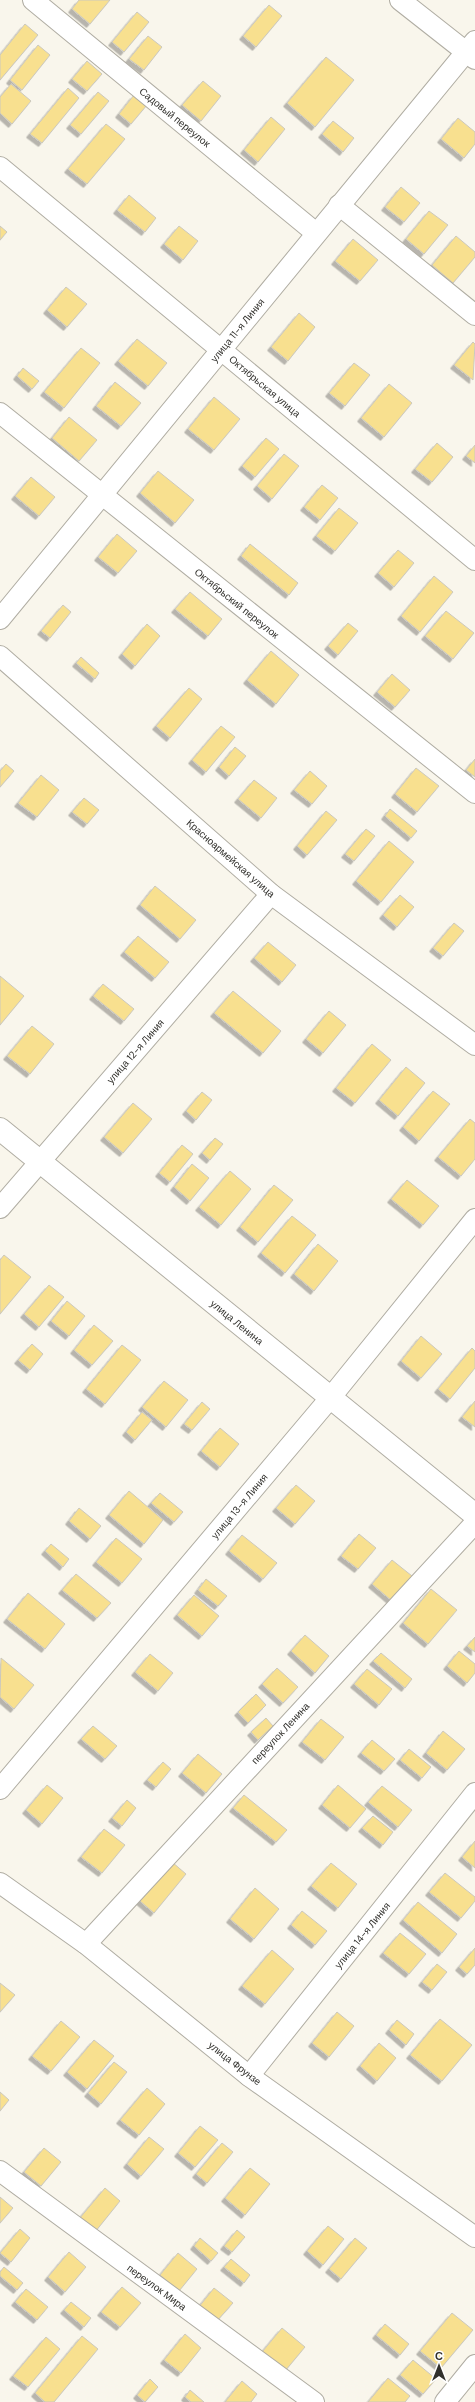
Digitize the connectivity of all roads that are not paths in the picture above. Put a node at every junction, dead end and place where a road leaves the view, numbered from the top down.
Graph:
1 (34, 0) edge
2 (400, 0) edge
3 (472, 51) edge
4 (0, 167) edge
5 (339, 205) junction
6 (316, 233) junction
7 (475, 316) edge
8 (221, 350) junction
9 (0, 413) edge
10 (102, 495) junction
11 (475, 560) edge
12 (0, 619) edge
13 (0, 656) edge
14 (475, 793) edge
15 (271, 894) junction
16 (475, 1044) edge
17 (0, 1129) edge
18 (39, 1161) junction
19 (0, 1208) edge
20 (475, 1219) edge
21 (331, 1397) junction
22 (475, 1515) edge
23 (475, 1523) edge
24 (0, 1789) edge
25 (475, 1794) edge
26 (0, 1883) edge
27 (86, 1944) junction
28 (249, 2076) junction
29 (0, 2172) edge
30 (475, 2237) edge
31 (475, 2365) edge
32 (314, 2402) edge
33 (444, 2402) edge

1 - 6 street, Садовый переулок
2 - 3 street
3 - 5 street, улица 11-я Линия
4 - 8 street, Октябрьская улица
5 - 6 street, улица 11-я Линия
5 - 7 street
6 - 8 street, улица 11-я Линия
8 - 10 street, улица 11-я Линия
8 - 11 street, Октябрьская улица
9 - 10 street, Октябрьский переулок
10 - 12 street, улица 11-я Линия
10 - 14 street, Октябрьский переулок
13 - 15 street, Красноармейская улица
15 - 16 street, Красноармейская улица
15 - 18 street, улица 12-я Линия
17 - 18 main road, улица Ленина
18 - 19 street, улица 12-я Линия
18 - 21 main road, улица Ленина
20 - 21 street, улица 13-я Линия
21 - 22 main road, улица Ленина
21 - 24 street, улица 13-я Линия
23 - 27 street, переулок Ленина
25 - 28 street, улица 14-я Линия
26 - 27 street, улица Фрунзе
27 - 28 street, улица Фрунзе
28 - 30 street, улица Фрунзе
29 - 32 street, переулок Мира
31 - 33 street

